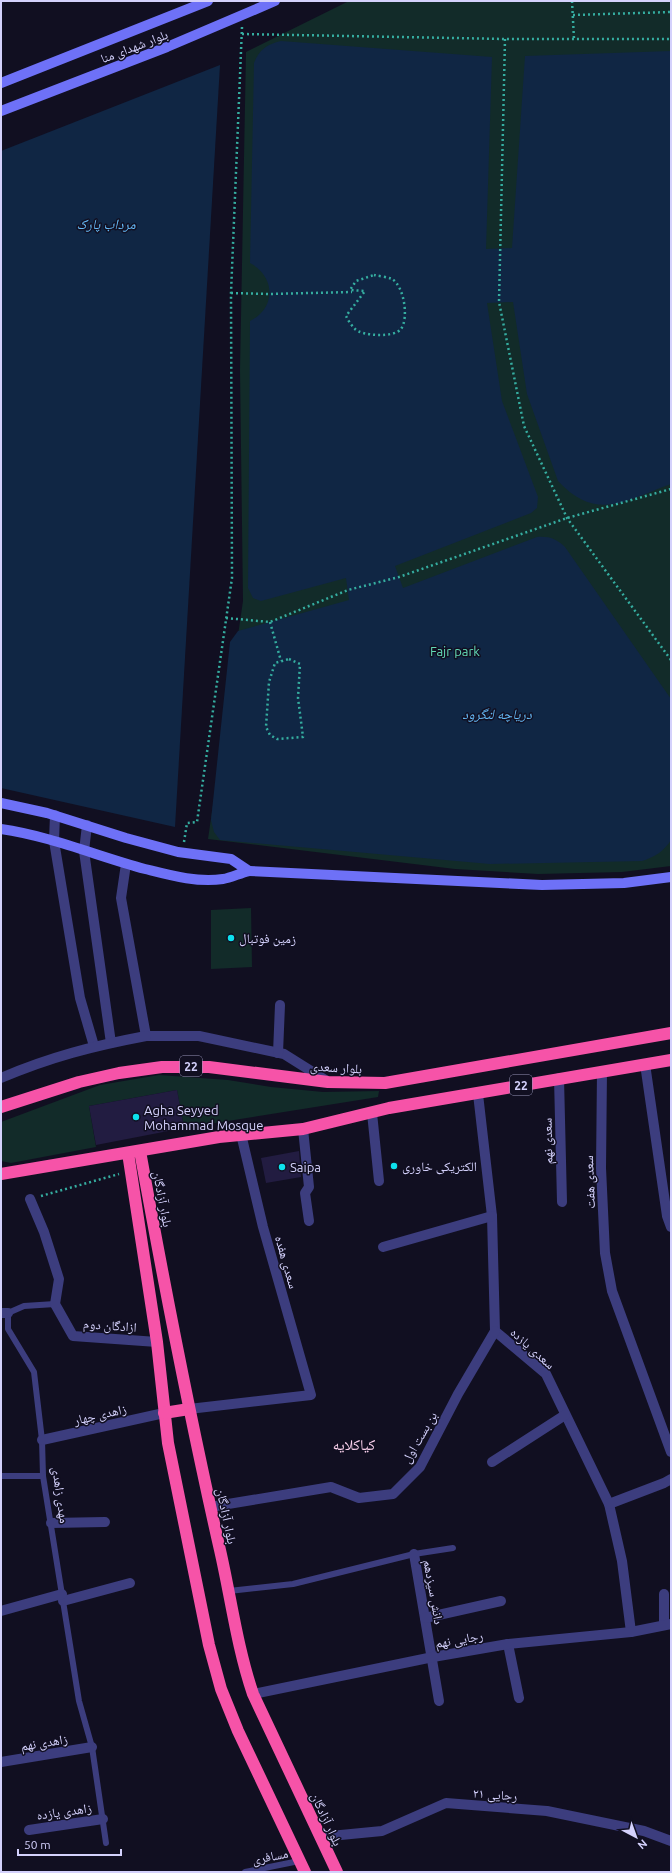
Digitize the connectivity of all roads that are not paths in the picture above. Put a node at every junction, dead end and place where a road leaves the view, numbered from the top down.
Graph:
1 (208, 1) edge
2 (275, 1) edge
3 (1, 83) edge
4 (1, 111) edge
5 (1, 803) edge
6 (55, 815) junction
7 (87, 825) junction
8 (1, 829) edge
9 (54, 841) junction
10 (84, 851) junction
11 (126, 864) junction
12 (249, 871) junction
13 (671, 878) edge
14 (280, 1005) dead end
15 (671, 1032) edge
16 (146, 1036) junction
17 (111, 1043) junction
18 (94, 1046) junction
19 (278, 1053) junction
20 (671, 1060) edge
21 (645, 1064) junction
22 (602, 1071) junction
23 (1, 1078) edge
24 (559, 1078) junction
25 (328, 1082) junction
26 (478, 1094) junction
27 (1, 1107) edge
28 (372, 1113) junction
29 (303, 1129) junction
30 (241, 1134) junction
31 (134, 1152) junction
32 (1, 1174) edge
33 (379, 1181) dead end
34 (30, 1199) road end
35 (562, 1202) dead end
36 (492, 1216) junction
37 (669, 1216) edge
38 (309, 1221) dead end
39 (671, 1227) edge
40 (383, 1247) dead end
41 (55, 1304) junction
42 (4, 1313) edge
43 (494, 1331) junction
44 (157, 1342) junction
45 (189, 1409) junction
46 (164, 1413) junction
47 (565, 1415) junction
48 (42, 1440) junction
49 (671, 1452) edge
50 (492, 1462) dead end
51 (1, 1476) edge
52 (43, 1476) junction
53 (671, 1479) edge
54 (609, 1504) junction
55 (210, 1508) junction
56 (105, 1522) dead end
57 (51, 1523) junction
58 (453, 1548) dead end
59 (414, 1554) junction
60 (130, 1583) dead end
61 (229, 1591) junction
62 (664, 1594) dead end
63 (63, 1597) junction
64 (501, 1601) dead end
65 (1, 1611) edge
66 (425, 1618) junction
67 (668, 1625) edge
68 (630, 1632) junction
69 (508, 1644) junction
70 (433, 1657) junction
71 (253, 1694) junction
72 (518, 1698) dead end
73 (439, 1701) dead end
74 (92, 1747) junction
75 (1, 1762) edge
76 (102, 1819) junction
77 (29, 1830) dead end
78 (320, 1837) junction
79 (671, 1842) edge
80 (106, 1843) dead end
81 (302, 1866) edge
82 (245, 1872) edge
83 (336, 1872) edge

1 - 3 street, بلوار شهدای منا
2 - 4 street, بلوار شهدای منا
5 - 6 street
6 - 7 street
6 - 9 street
7 - 10 street
7 - 12 street
8 - 9 street
9 - 10 street
9 - 18 street
10 - 11 street
10 - 17 street
11 - 12 street
11 - 16 street
12 - 13 street
14 - 19 street
15 - 25 highway, بلوار سعدی / 22
16 - 17 street
16 - 19 street
17 - 18 street
18 - 23 street
19 - 25 street
20 - 21 highway, 22
21 - 22 highway, 22
21 - 37 street
22 - 24 highway, 22
22 - 49 street, سعدی هفت
24 - 26 highway, 22
24 - 35 street, سعدی نهم
25 - 27 highway, بلوار سعدی / 22
26 - 28 highway, 22
26 - 36 street, سعدی یازده
28 - 29 highway, 22
28 - 33 street
29 - 30 highway, 22
29 - 38 street
30 - 31 highway, 22
30 - 45 street, سعدی هفده
31 - 32 highway, 22
31 - 44 highway, بلوار آزادگان
31 - 45 highway, بلوار آزادگان
34 - 41 street
36 - 40 street
36 - 43 street, سعدی یازده
37 - 39 street
41 - 42 lane, مهدی زاهدی
41 - 44 street, ازادگان دوم
42 - 48 lane, مهدی زاهدی
43 - 47 street, سعدی یازده
43 - 55 street, بن بست اول
44 - 46 highway, بلوار آزادگان
45 - 46 highway
45 - 55 highway, بلوار آزادگان
46 - 48 street, زاهدی چهار
46 - 81 highway, بلوار آزادگان
47 - 50 street
47 - 54 street, سعدی یازده
48 - 52 lane, مهدی زاهدی
51 - 52 lane
52 - 57 lane, مهدی زاهدی
53 - 54 street
54 - 68 street, سعدی یازده
55 - 61 highway, بلوار آزادگان
56 - 57 street
57 - 63 lane, مهدی زاهدی
58 - 59 lane
59 - 61 lane
59 - 66 street, دانش سیزدهم
60 - 63 street
61 - 71 highway, بلوار آزادگان
62 - 67 street
63 - 65 street
63 - 74 lane, مهدی زاهدی
64 - 66 street
66 - 70 street, دانش سیزدهم
67 - 68 street, رجایی نهم
68 - 69 street, رجایی نهم
69 - 70 street, رجایی نهم
69 - 72 street
70 - 71 street, رجایی نهم
70 - 73 street, دانش سیزدهم
71 - 78 highway, بلوار آزادگان
74 - 75 street, زاهدی نهم
74 - 76 lane, مهدی زاهدی
76 - 77 street, زاهدی یازده
76 - 80 lane, مهدی زاهدی
78 - 79 street, رجایی ۲۱
78 - 83 highway, بلوار آزادگان
81 - 82 lane, مسافری

